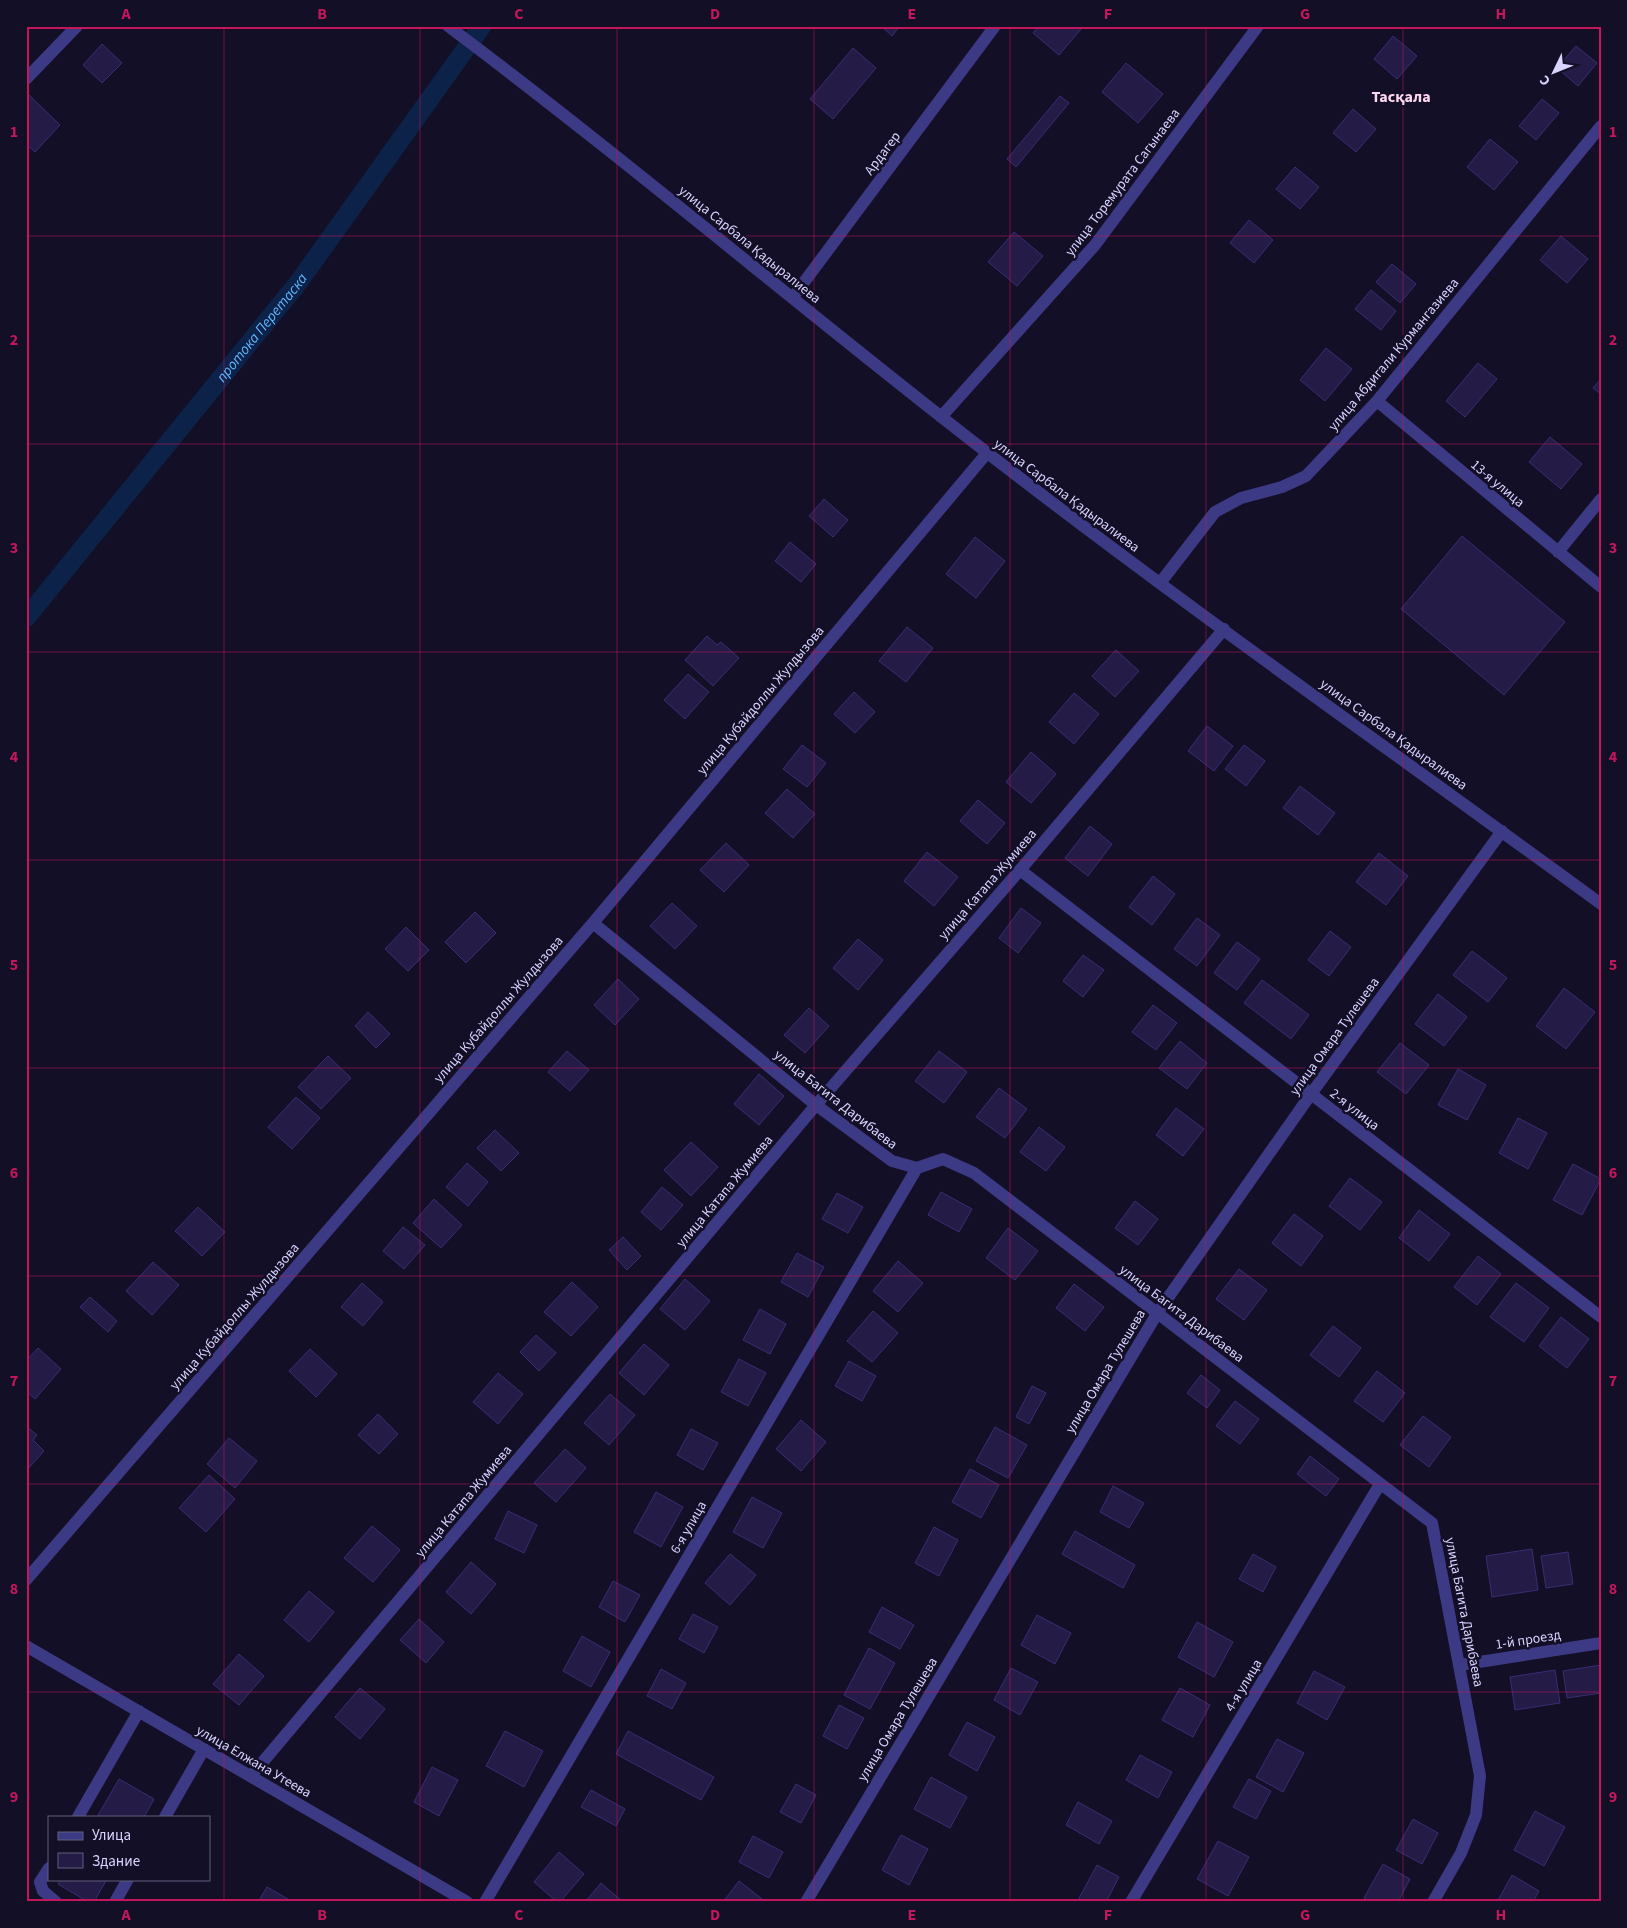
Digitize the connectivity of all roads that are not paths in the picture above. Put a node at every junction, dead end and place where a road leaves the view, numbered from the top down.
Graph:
1 (77, 26) edge
2 (448, 26) edge
3 (995, 26) edge
4 (1258, 26) edge
5 (26, 80) edge
6 (1601, 126) edge
7 (793, 297) junction
8 (1377, 401) junction
9 (941, 417) junction
10 (988, 453) junction
11 (1601, 499) edge
12 (1558, 552) junction
13 (1160, 583) junction
14 (1601, 587) edge
15 (1224, 629) junction
16 (1502, 831) junction
17 (1020, 870) junction
18 (1601, 904) edge
19 (593, 923) junction
20 (1311, 1094) junction
21 (816, 1105) junction
22 (917, 1168) junction
23 (1158, 1312) junction
24 (1601, 1318) edge
25 (1380, 1484) junction
26 (26, 1580) edge
27 (1601, 1643) edge
28 (26, 1646) edge
29 (1460, 1665) junction
30 (139, 1711) junction
31 (204, 1749) junction
32 (251, 1776) junction
33 (79, 1816) edge
34 (165, 1816) edge
35 (48, 1870) edge
36 (127, 1880) edge
37 (56, 1902) edge
38 (115, 1902) edge
39 (467, 1902) edge
40 (485, 1902) edge
41 (806, 1902) edge
42 (1131, 1902) edge
43 (1433, 1902) edge

1 - 5 street
2 - 7 street, улица Сарбала Қадыралиева
3 - 7 street, Ардагер
4 - 9 street, улица Торемурата Сагынаева
6 - 8 street, улица Абдигали Курмангазиева
7 - 9 street, улица Сарбала Қадыралиева
8 - 12 street, 13-я улица
8 - 13 street, улица Абдигали Курмангазиева
9 - 10 street, улица Сарбала Қадыралиева
10 - 13 street, улица Сарбала Қадыралиева
10 - 19 street, улица Кубайдоллы Жулдызова
11 - 12 street
12 - 14 street, 13-я улица
13 - 15 street, улица Сарбала Қадыралиева
15 - 16 street, улица Сарбала Қадыралиева
15 - 17 street, улица Катапа Жумиева
16 - 18 street, улица Сарбала Қадыралиева
16 - 20 street, улица Омара Тулешева
17 - 20 street, 2-я улица
17 - 21 street, улица Катапа Жумиева
19 - 21 street, улица Багита Дарибаева
19 - 26 street, улица Кубайдоллы Жулдызова
20 - 23 street, улица Омара Тулешева
20 - 24 street, 2-я улица
21 - 22 street, улица Багита Дарибаева
21 - 32 street, улица Катапа Жумиева
22 - 23 street, улица Багита Дарибаева
22 - 40 street, 6-я улица
23 - 25 street, улица Багита Дарибаева
23 - 41 street, улица Омара Тулешева
25 - 29 street, улица Багита Дарибаева
25 - 42 street, 4-я улица
27 - 29 street, 1-й проезд
28 - 30 street, улица Елжана Утеева
29 - 43 street, улица Багита Дарибаева
30 - 31 street, улица Елжана Утеева
30 - 33 street
31 - 32 street, улица Елжана Утеева
31 - 34 street
32 - 39 street, улица Елжана Утеева
35 - 37 street
36 - 38 street

